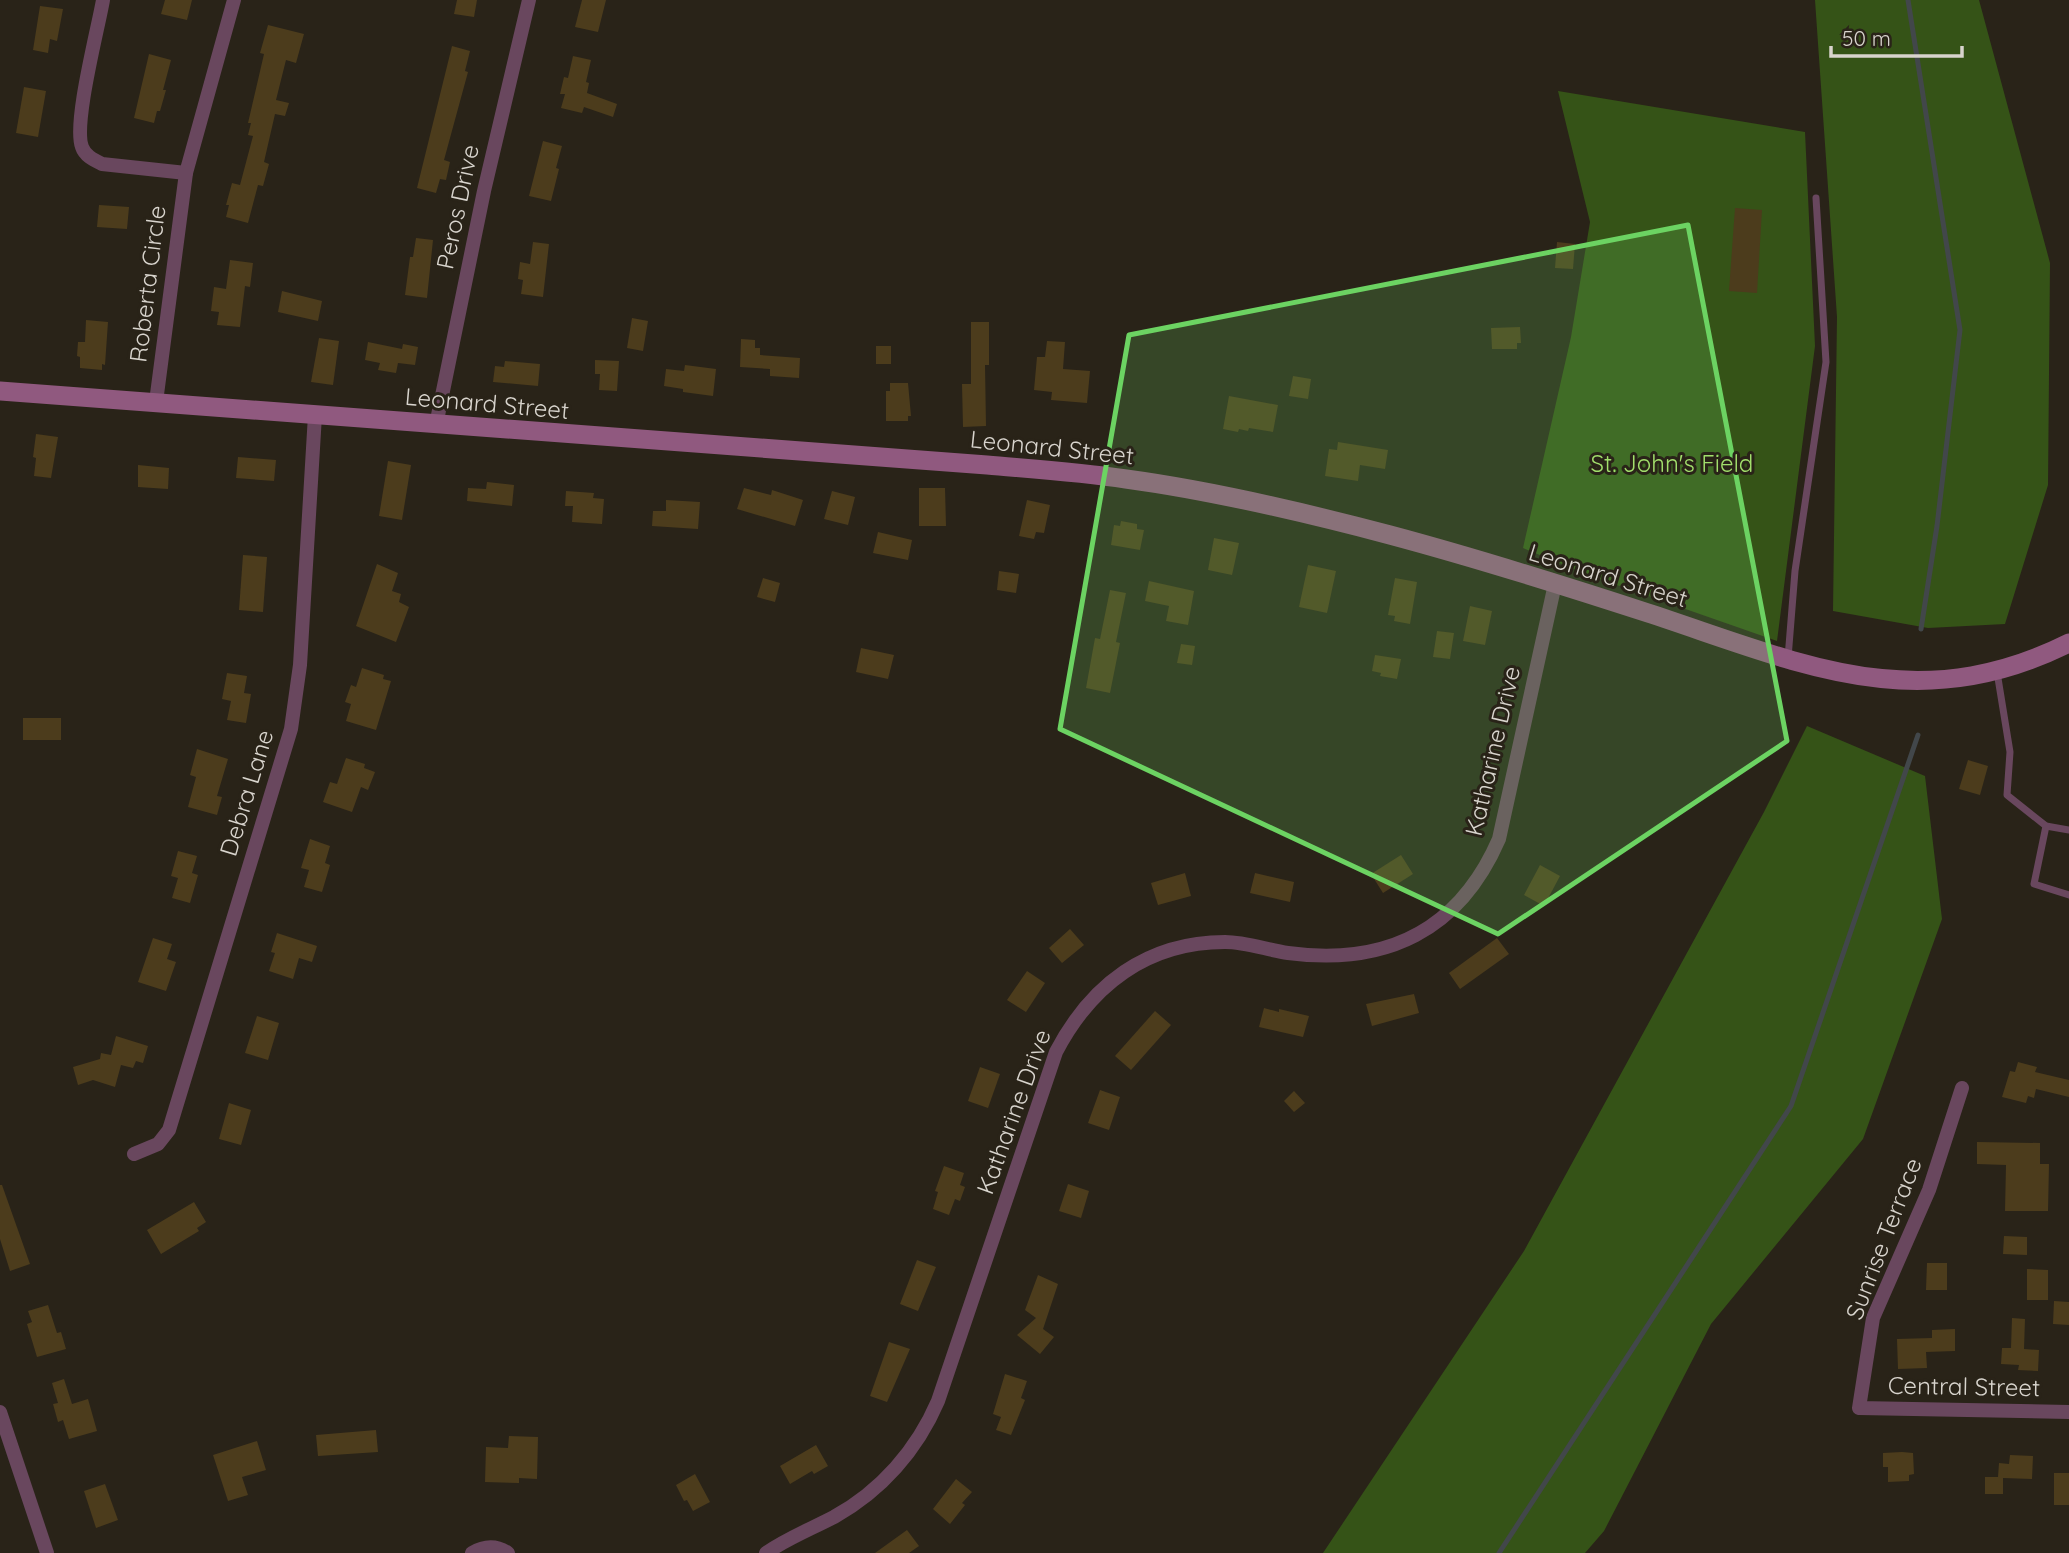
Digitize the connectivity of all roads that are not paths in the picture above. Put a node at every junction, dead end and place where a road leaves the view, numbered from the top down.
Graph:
1 (103, 0) edge
2 (234, 0) edge
3 (529, 0) edge
4 (186, 173) junction
5 (1816, 198) dead end
6 (0, 391) edge
7 (156, 402) junction
8 (315, 415) junction
9 (436, 425) junction
10 (1555, 584) junction
11 (2069, 643) edge
12 (1788, 659) junction
13 (1997, 671) junction
14 (2046, 826) junction
15 (2069, 830) edge
16 (2069, 895) edge
17 (1962, 1088) dead end
18 (134, 1154) dead end
19 (1859, 1408) joint
20 (0, 1412) edge
21 (2069, 1412) edge
22 (47, 1553) edge
23 (472, 1553) edge
24 (508, 1553) edge
25 (766, 1553) edge

1 - 4 street, Roberta Circle
2 - 4 street, Roberta Circle
3 - 9 street, Peros Drive
4 - 7 street, Roberta Circle
5 - 12 lane
6 - 7 street, Leonard Street
7 - 8 street, Leonard Street
8 - 9 street, Leonard Street
8 - 18 street, Debra Lane
9 - 10 street, Leonard Street
10 - 12 street, Leonard Street
10 - 25 street, Katharine Drive
11 - 13 street, Leonard Street
12 - 13 street, Leonard Street
13 - 14 lane
14 - 15 lane
14 - 16 lane
17 - 19 street, Sunrise Terrace
19 - 21 street, Central Street
20 - 22 street
23 - 24 street

